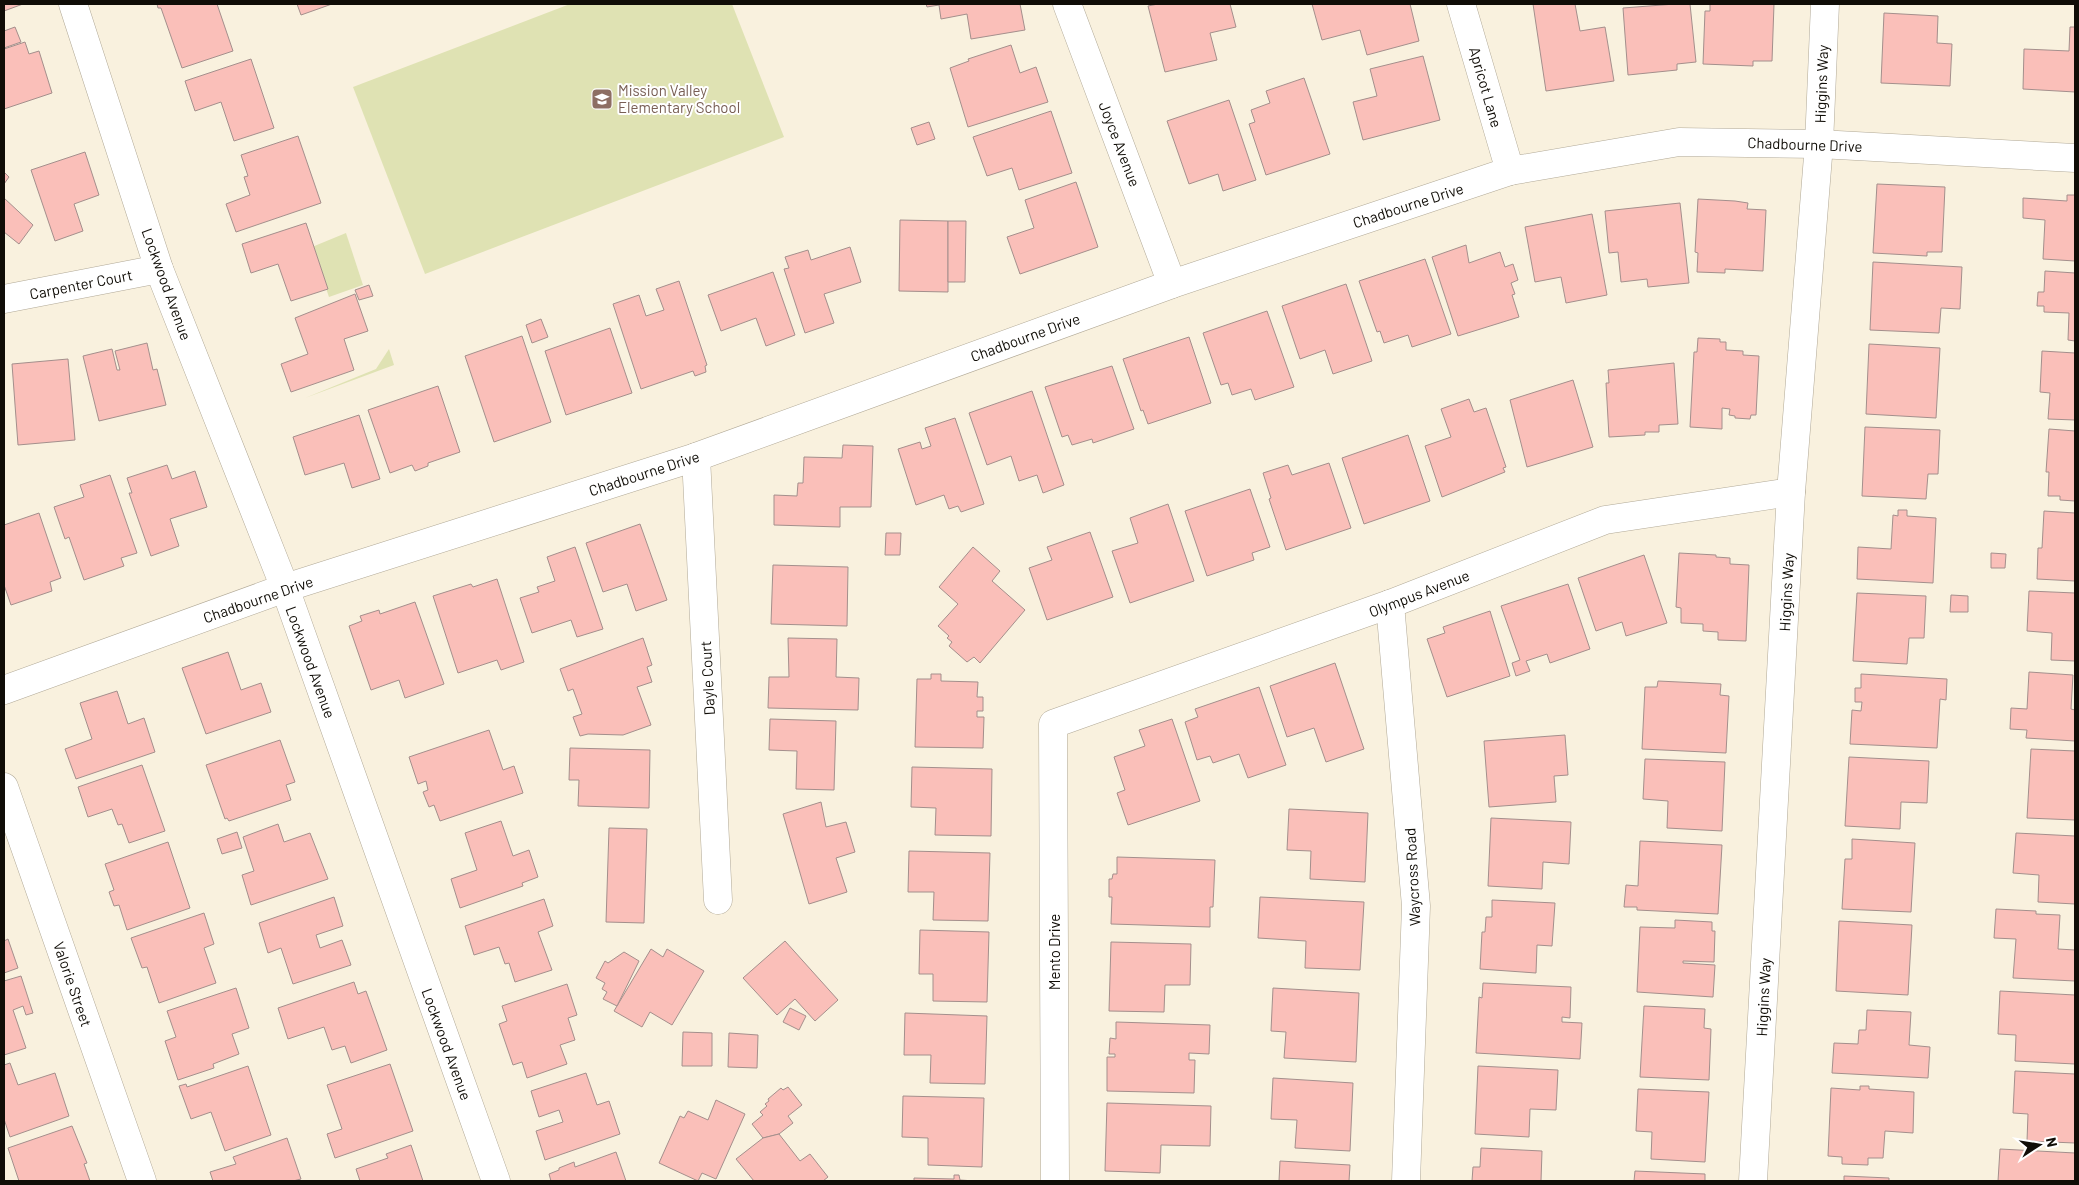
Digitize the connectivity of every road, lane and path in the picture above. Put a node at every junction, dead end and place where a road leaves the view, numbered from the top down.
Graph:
1 (73, 4) edge
2 (1067, 4) edge
3 (1462, 4) edge
4 (1825, 4) edge
5 (1819, 144) junction
6 (2075, 158) edge
7 (1510, 171) junction
8 (159, 269) junction
9 (1172, 284) junction
10 (4, 299) edge
11 (696, 457) junction
12 (1791, 492) junction
13 (285, 588) junction
14 (1390, 604) junction
15 (4, 690) edge
16 (1053, 724) joint
17 (4, 787) edge
18 (718, 900) dead end
19 (142, 1181) edge
20 (496, 1181) edge
21 (1055, 1181) edge
22 (1406, 1181) edge
23 (1753, 1181) edge

1 - 8 street, Lockwood Avenue
2 - 9 street, Joyce Avenue
3 - 7 street, Apricot Lane
4 - 5 street, Higgins Way
5 - 6 street, Chadbourne Drive
5 - 7 street, Chadbourne Drive
5 - 12 street, Higgins Way
7 - 9 street, Chadbourne Drive
8 - 10 street, Carpenter Court
8 - 13 street, Lockwood Avenue
9 - 11 street, Chadbourne Drive
11 - 13 street, Chadbourne Drive
11 - 18 street, Dayle Court
12 - 14 street, Olympus Avenue
12 - 23 street, Higgins Way
13 - 15 street, Chadbourne Drive
13 - 20 street, Lockwood Avenue
14 - 16 street, Olympus Avenue
14 - 22 street, Waycross Road
16 - 21 street, Mento Drive
17 - 19 street, Valorie Street

